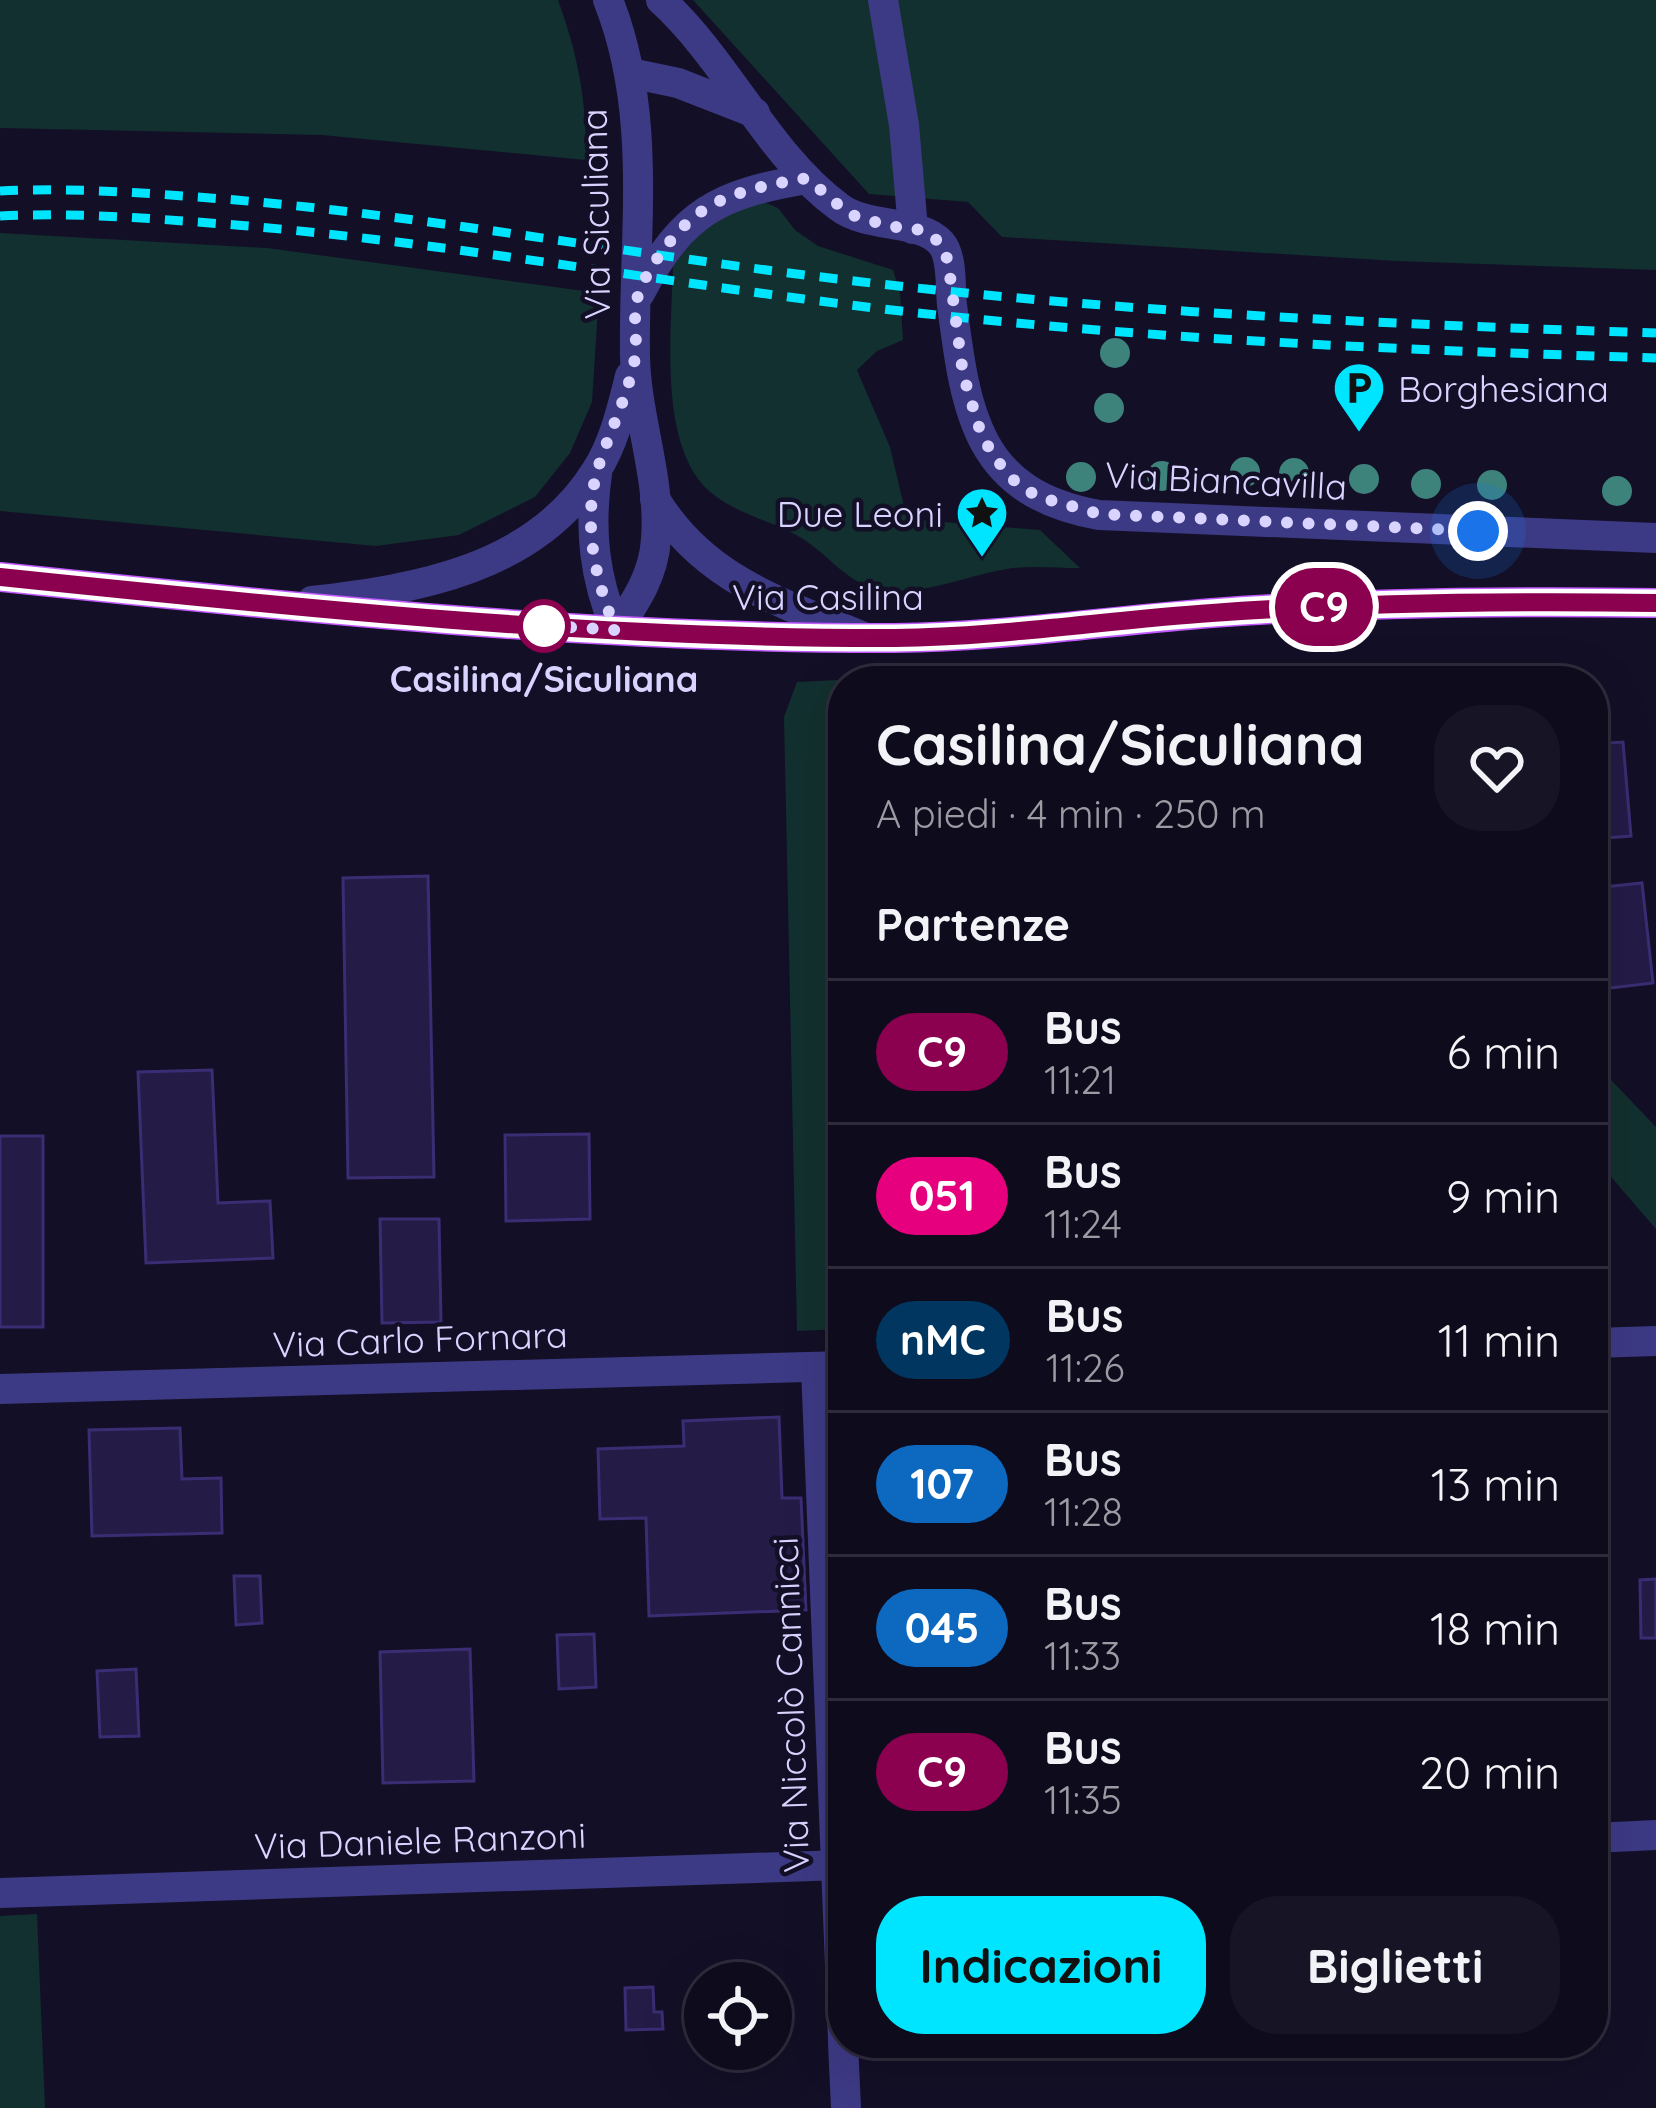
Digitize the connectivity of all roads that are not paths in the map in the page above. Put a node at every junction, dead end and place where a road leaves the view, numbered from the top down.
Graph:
1 (608, 0) edge
2 (661, 0) edge
3 (883, 0) edge
4 (630, 73) junction
5 (755, 114) junction
6 (807, 178) junction
7 (914, 229) junction
8 (637, 298) junction
9 (635, 359) junction
10 (598, 468) junction
11 (656, 500) junction
12 (1656, 538) edge
13 (0, 577) edge
14 (1656, 603) edge
15 (270, 605) junction
16 (616, 630) junction
17 (866, 638) junction
18 (1656, 1341) edge
19 (1608, 1343) edge
20 (828, 1367) edge
21 (0, 1389) edge
22 (1656, 1835) edge
23 (1608, 1837) edge
24 (828, 1865) edge
25 (0, 1893) edge
26 (844, 2058) edge
27 (846, 2108) edge

1 - 4 street, Via Siculiana
2 - 5 street
3 - 7 street
4 - 5 street
4 - 8 street, Via Siculiana
5 - 6 street
6 - 7 street
6 - 8 street
7 - 12 street, Via Biancavilla
8 - 9 street, Via Siculiana
9 - 10 street
9 - 11 street
10 - 15 street
10 - 16 street
11 - 16 street
11 - 17 street
13 - 15 main road, Via Casilina
14 - 17 main road, Via Casilina
15 - 16 main road, Via Casilina
16 - 17 main road, Via Casilina
18 - 19 street
20 - 21 street, Via Carlo Fornara
22 - 23 street
24 - 25 street, Via Daniele Ranzoni
26 - 27 street, Via Niccolò Cannicci

